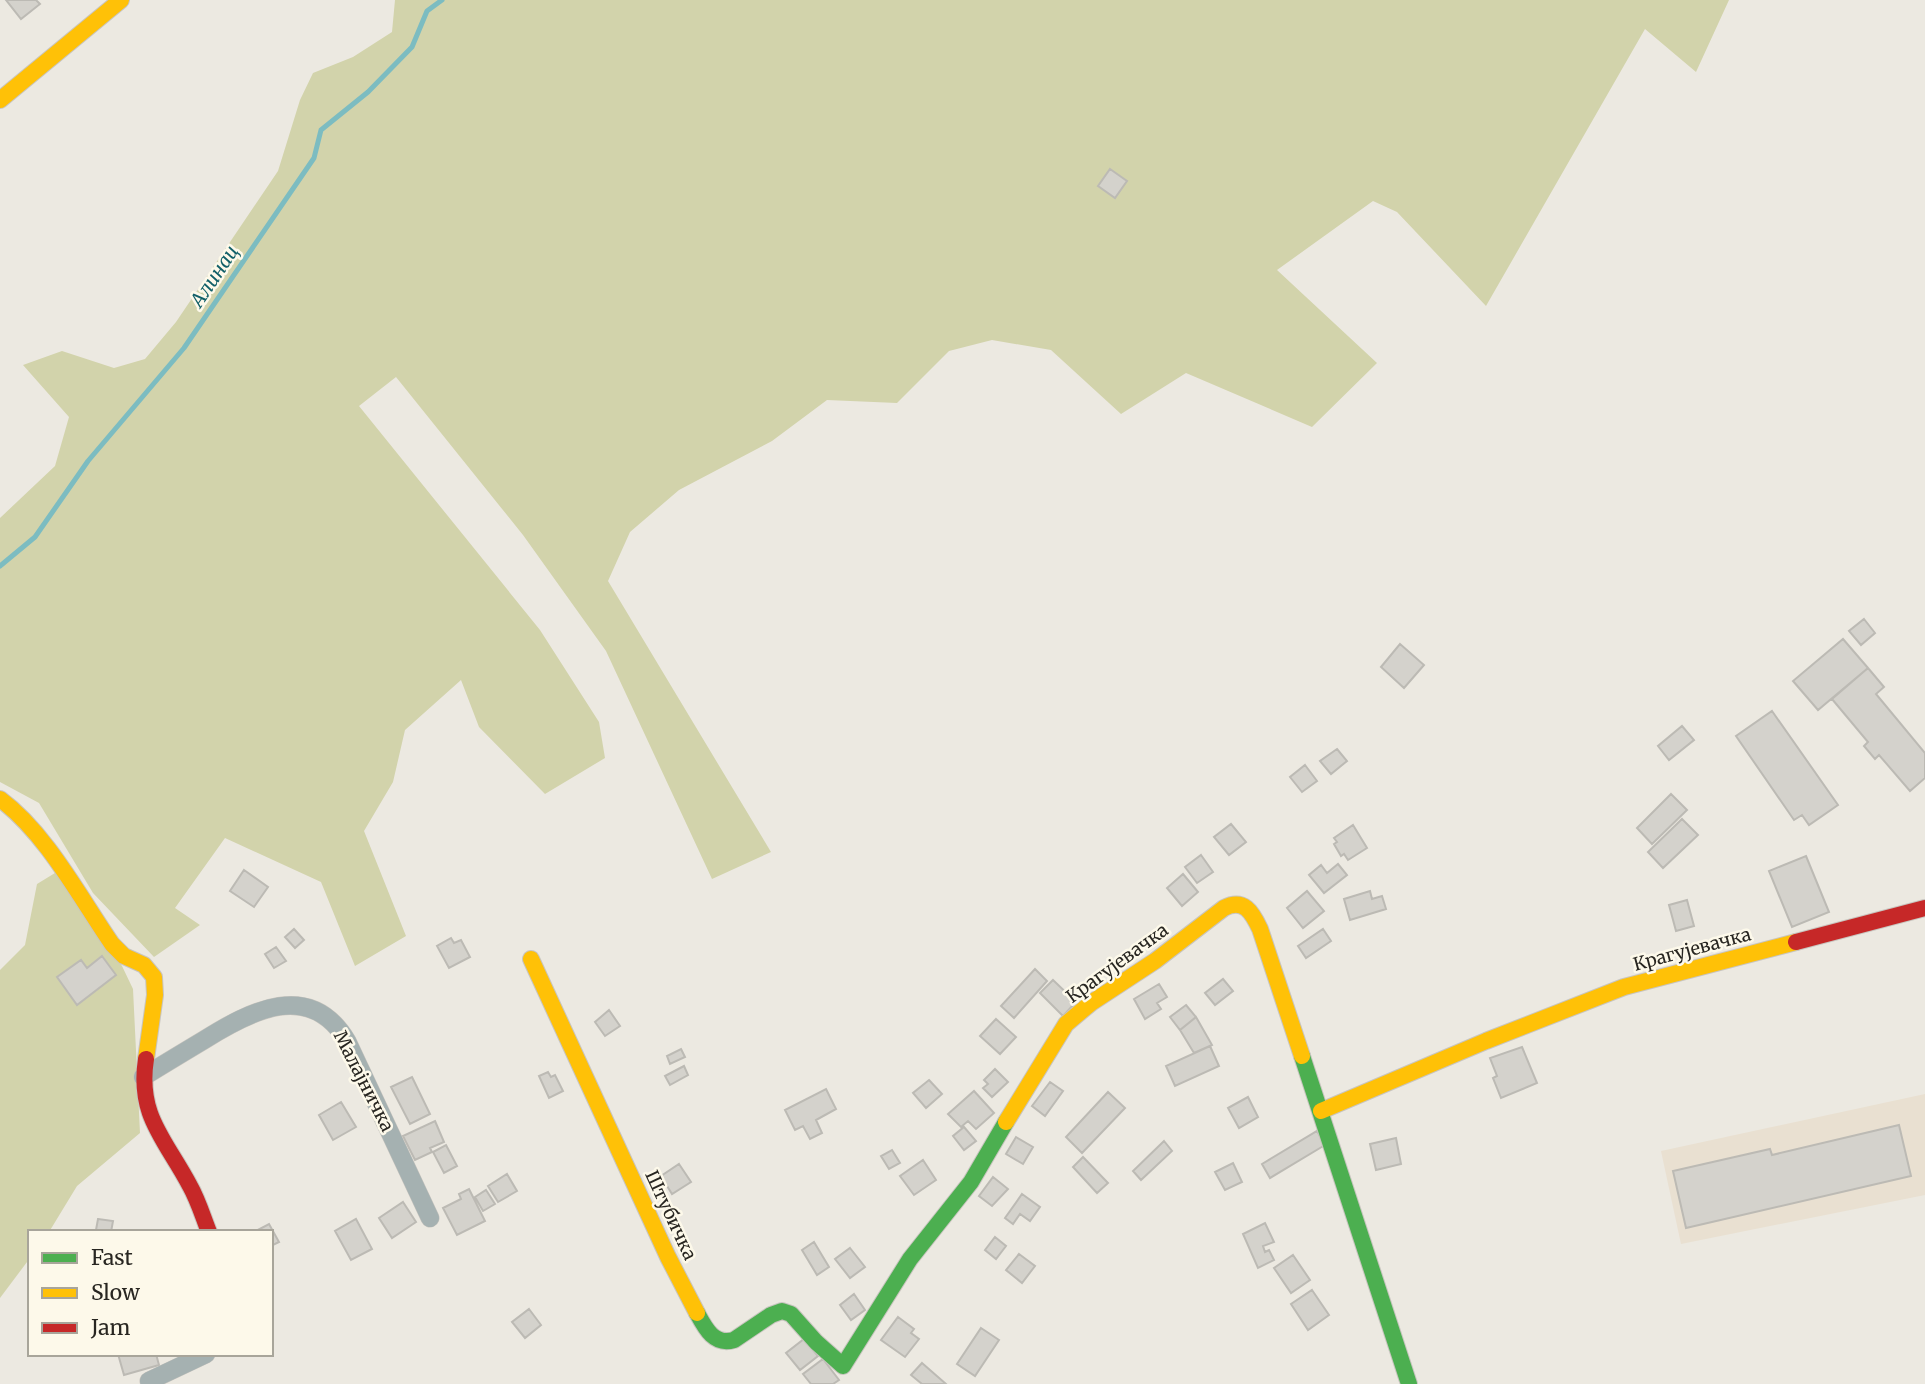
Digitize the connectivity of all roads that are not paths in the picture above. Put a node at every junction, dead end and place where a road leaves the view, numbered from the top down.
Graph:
1 (121, 0) edge
2 (0, 100) edge
3 (0, 799) edge
4 (1925, 908) edge
5 (531, 959) dead end
6 (143, 1077) junction
7 (1321, 1111) junction
8 (430, 1218) dead end
9 (208, 1230) edge
10 (202, 1356) edge
11 (843, 1366) joint
12 (149, 1381) dead end
13 (1409, 1384) edge

1 - 2 street
3 - 6 street
4 - 7 street, Крагујевачка
5 - 11 street, Штубичка
6 - 8 street, Малајничка
6 - 9 street
7 - 11 street, Крагујевачка
7 - 13 street, Крагујевачка
10 - 12 street

